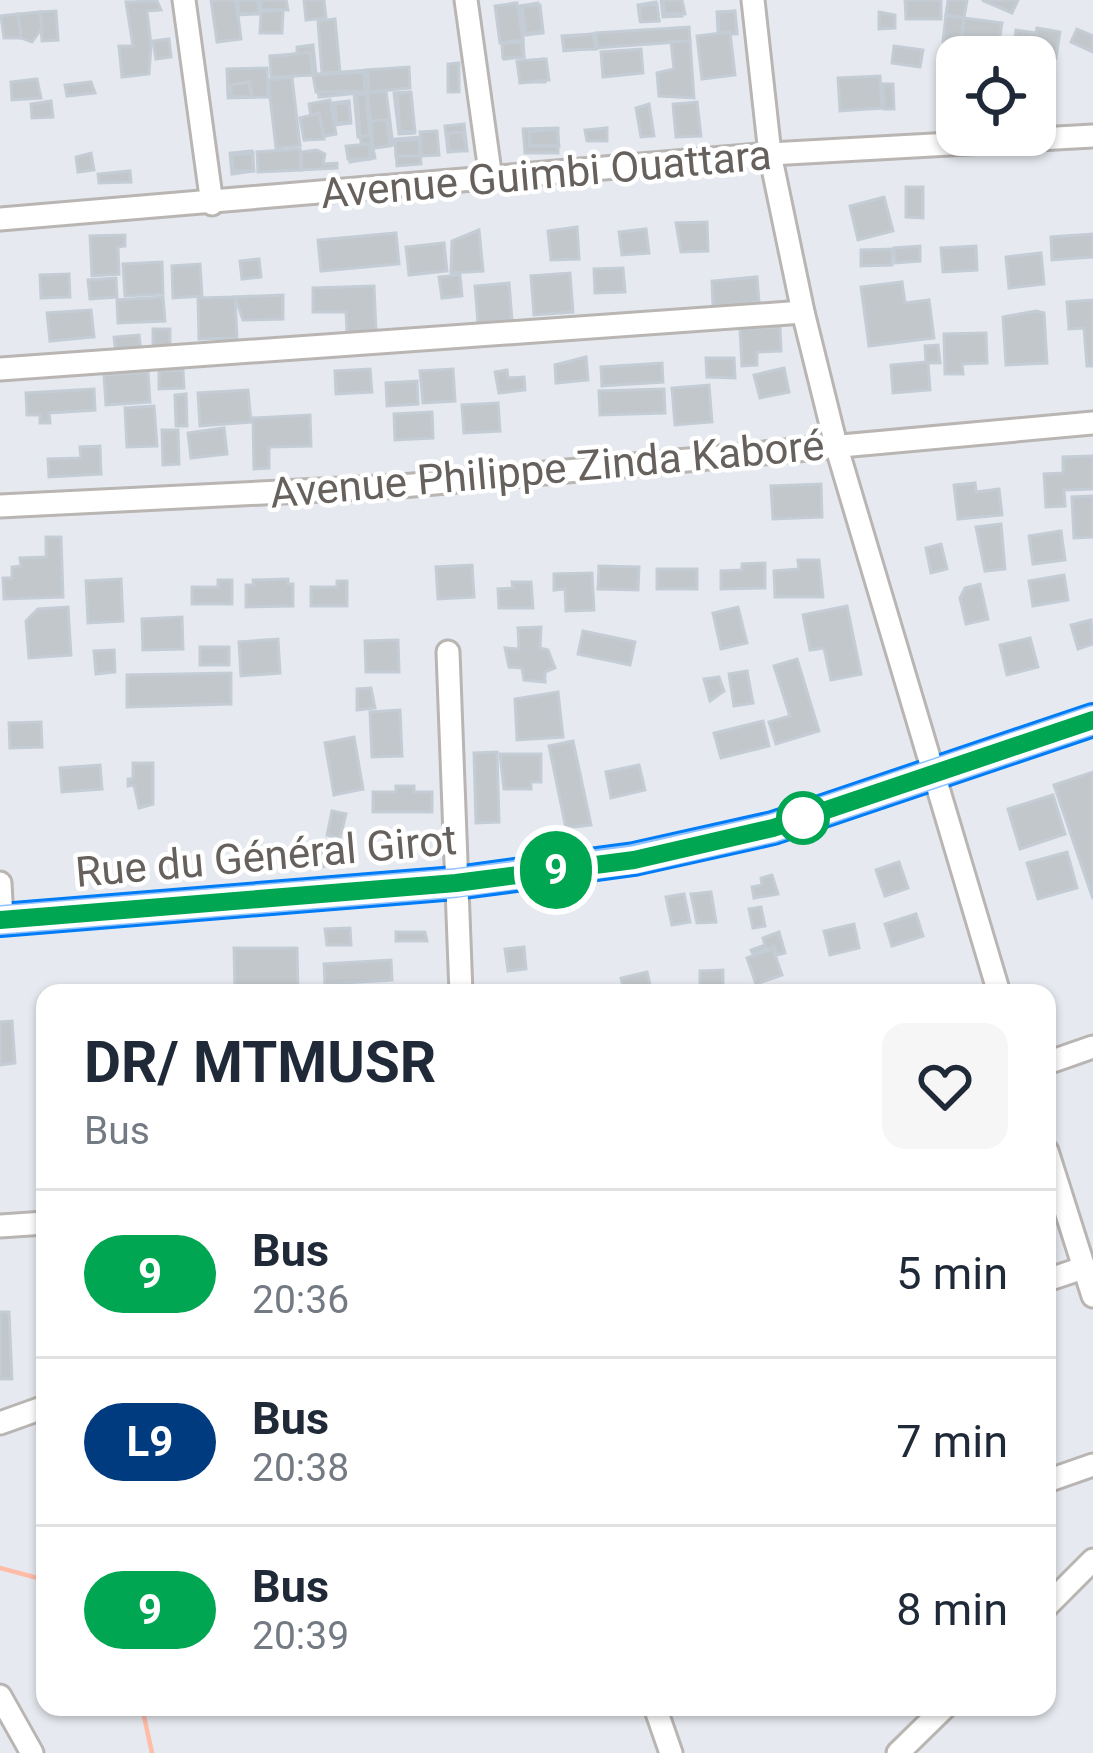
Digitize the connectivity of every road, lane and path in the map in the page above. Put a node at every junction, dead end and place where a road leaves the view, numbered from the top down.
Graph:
1 (184, 0) edge
2 (466, 0) edge
3 (754, 0) edge
4 (1093, 136) edge
5 (770, 154) junction
6 (491, 179) junction
7 (212, 203) junction
8 (0, 220) edge
9 (803, 311) junction
10 (0, 369) edge
11 (1093, 423) edge
12 (836, 445) junction
13 (0, 506) edge
14 (448, 652) dead end
15 (1093, 720) edge
16 (932, 772) junction
17 (0, 883) edge
18 (456, 883) junction
19 (1, 920) edge
20 (461, 984) edge
21 (996, 984) edge
22 (1093, 1048) edge
23 (1056, 1060) edge
24 (1056, 1180) edge
25 (36, 1224) edge
26 (0, 1226) edge
27 (1083, 1268) junction
28 (1056, 1277) edge
29 (1093, 1296) edge
30 (36, 1411) edge
31 (0, 1423) edge
32 (1093, 1465) edge
33 (1056, 1478) edge
34 (1093, 1560) edge
35 (1056, 1597) edge
36 (0, 1696) edge
37 (658, 1716) edge
38 (936, 1716) edge
39 (32, 1753) edge
40 (671, 1753) edge
41 (898, 1753) edge

1 - 7 street
2 - 6 street
3 - 5 street
4 - 5 street, Avenue Guimbi Ouattara
5 - 6 street, Avenue Guimbi Ouattara
5 - 9 street
6 - 7 street, Avenue Guimbi Ouattara
7 - 8 street, Avenue Guimbi Ouattara
9 - 10 street
9 - 12 street
11 - 12 street, Avenue Philippe Zinda Kaboré
12 - 13 street, Avenue Philippe Zinda Kaboré
12 - 16 street
14 - 18 street
15 - 16 highway, Rue du Général Girot
16 - 18 highway, Rue du Général Girot
16 - 21 street
17 - 19 street
18 - 19 highway, Rue du Général Girot
18 - 20 street
22 - 23 street
24 - 27 street
25 - 26 street
27 - 28 street
27 - 29 street
30 - 31 street
32 - 33 street
34 - 35 street
36 - 39 street
37 - 40 street
38 - 41 street

